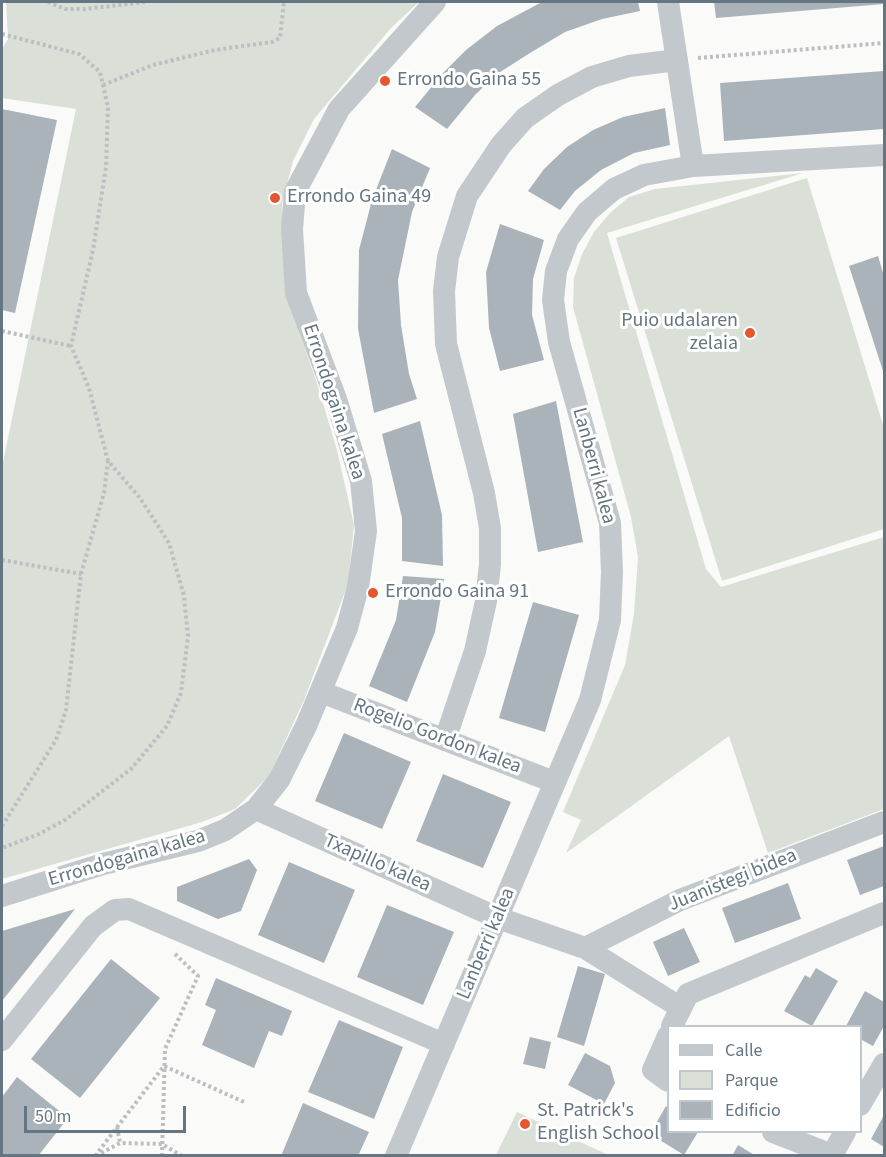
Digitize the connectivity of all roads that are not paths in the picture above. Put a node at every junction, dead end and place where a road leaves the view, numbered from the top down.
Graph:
1 (435, 2) edge
2 (668, 2) edge
3 (677, 60) junction
4 (885, 155) edge
5 (693, 166) junction
6 (321, 692) junction
7 (445, 740) junction
8 (554, 782) junction
9 (256, 809) junction
10 (885, 822) edge
11 (2, 896) edge
12 (885, 913) edge
13 (498, 918) junction
14 (585, 948) junction
15 (677, 1017) edge
16 (2, 1040) edge
17 (667, 1040) edge
18 (444, 1044) junction
19 (885, 1064) edge
20 (667, 1080) edge
21 (862, 1103) edge
22 (778, 1133) edge
23 (844, 1133) edge
24 (398, 1154) edge

1 - 6 street, Errondogaina kalea
2 - 3 street
3 - 5 street
3 - 7 street
4 - 5 street, Lanberri kalea
5 - 8 street, Lanberri kalea
6 - 7 street, Rogelio Gordon kalea
6 - 9 street, Errondogaina kalea
7 - 8 street, Rogelio Gordon kalea
8 - 13 street, Lanberri kalea
9 - 11 street, Errondogaina kalea
9 - 13 street, Txapillo kalea
10 - 14 street, Juanistegi bidea
12 - 15 street
13 - 14 street
13 - 18 street, Lanberri kalea
14 - 15 street
16 - 18 street
17 - 20 street
18 - 24 street, Lanberri kalea
19 - 21 street
22 - 23 street

